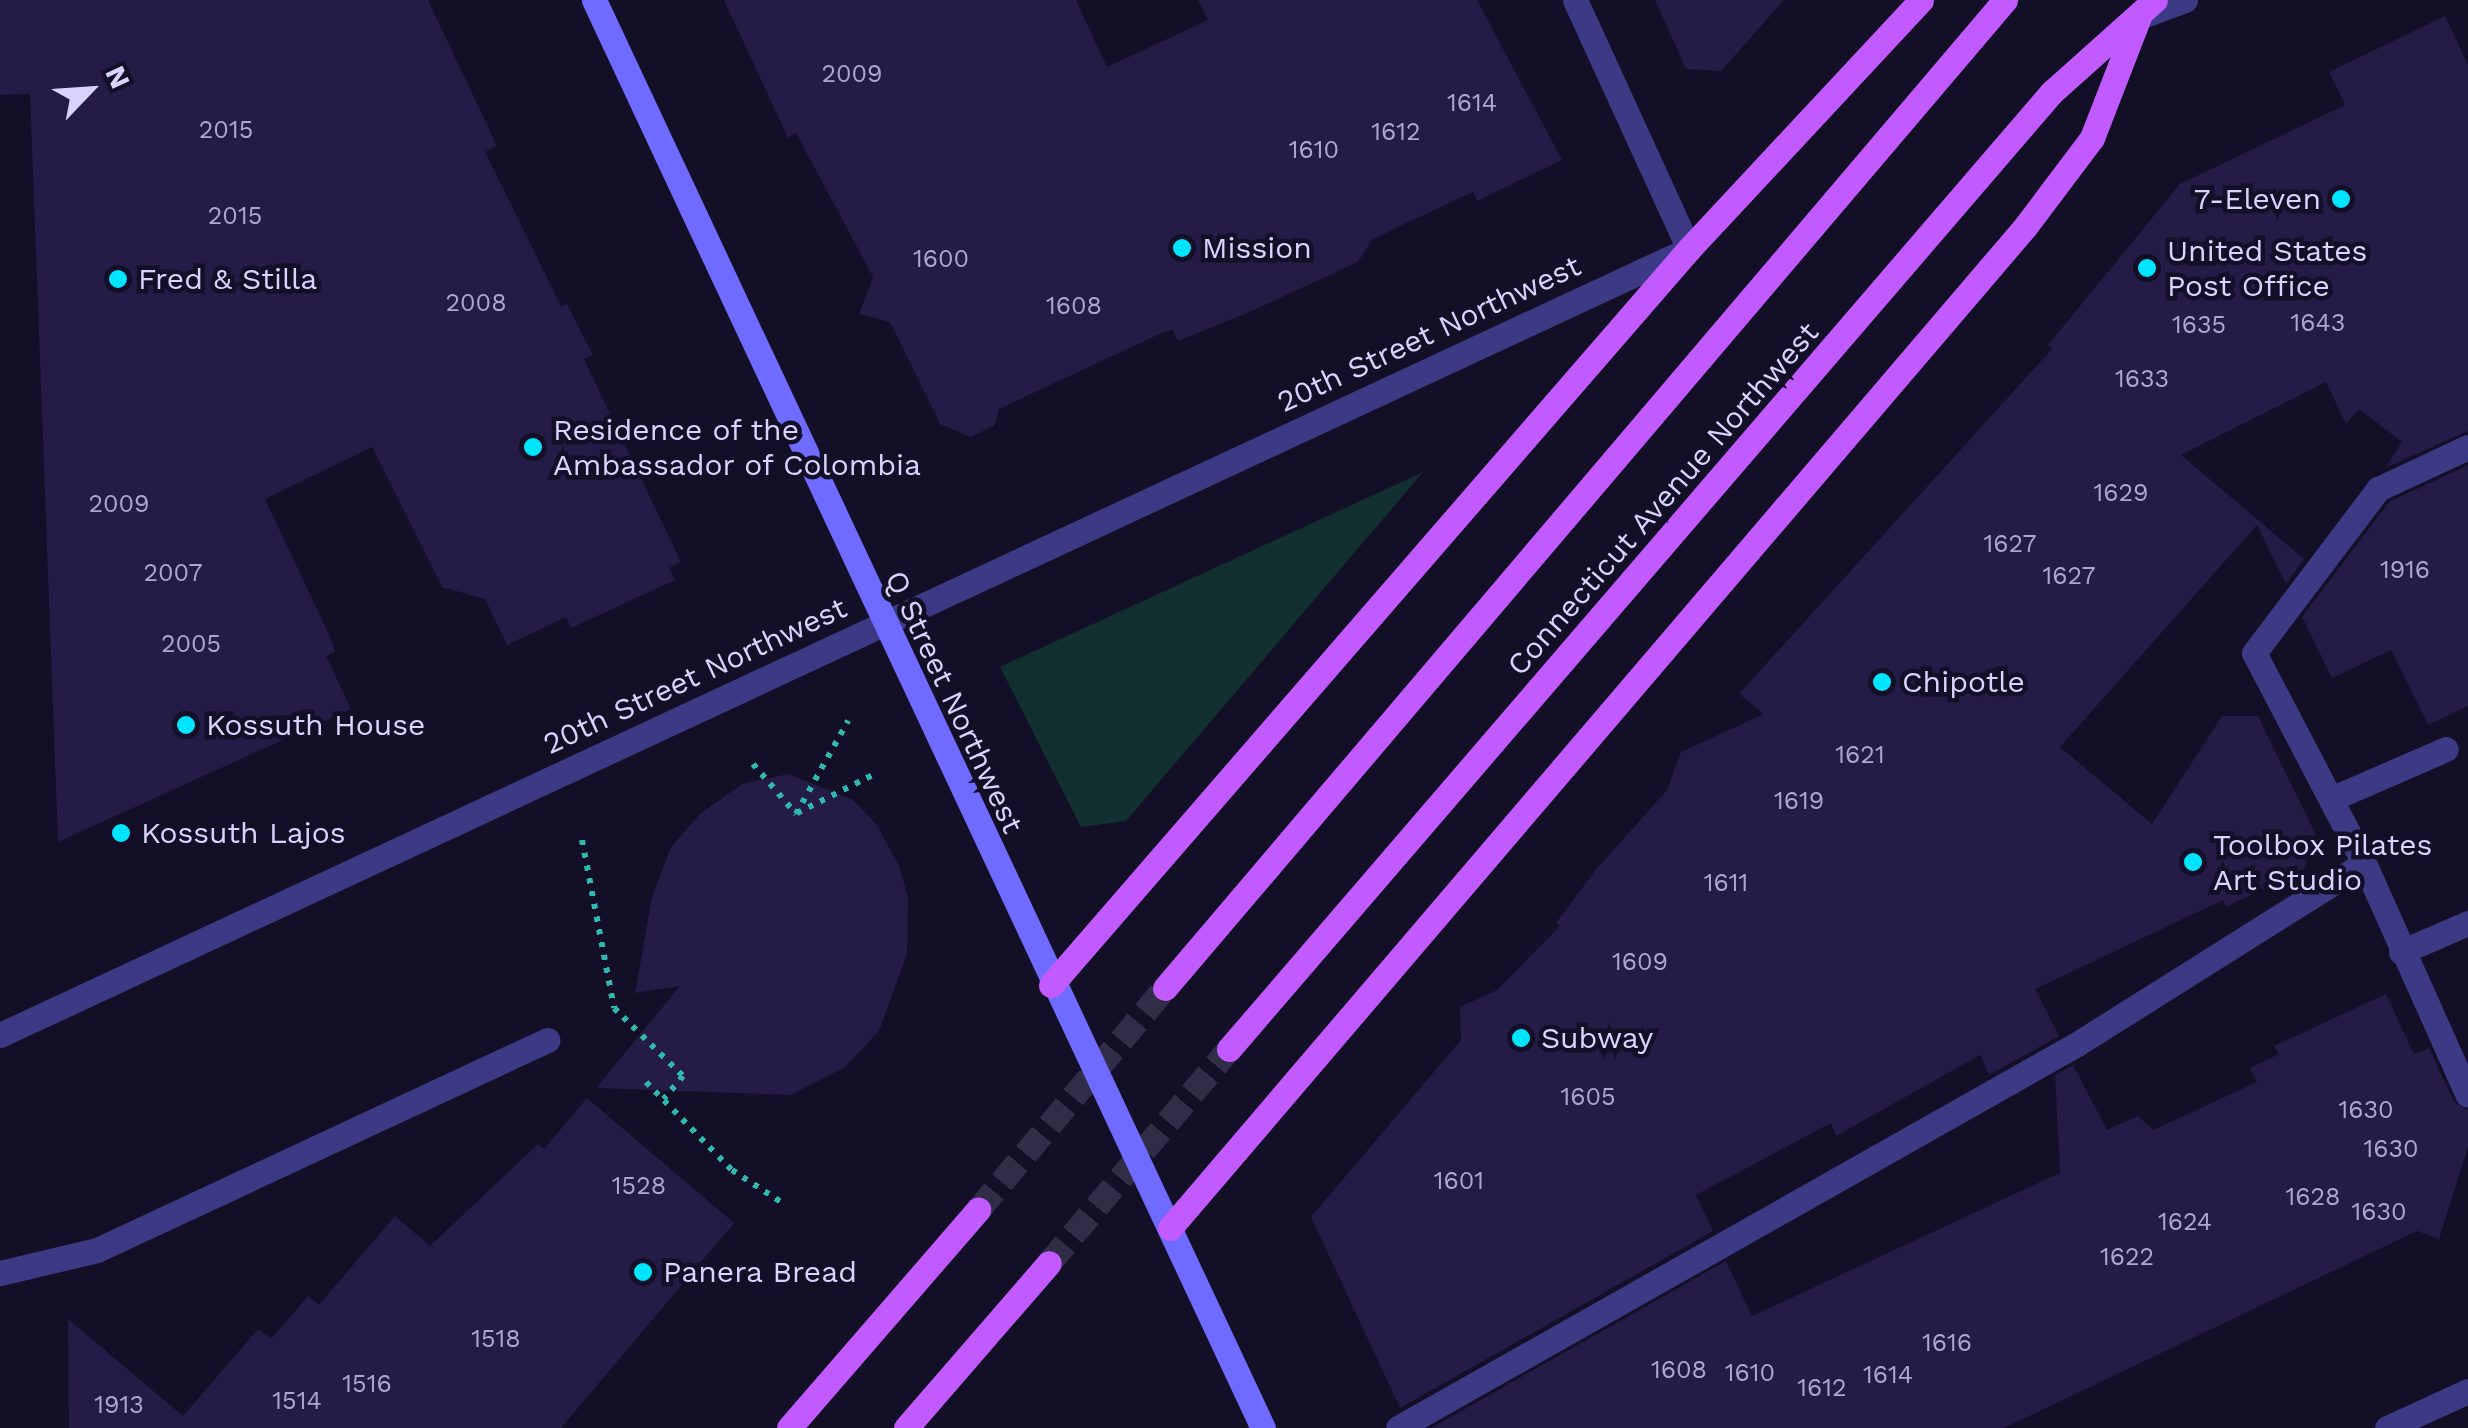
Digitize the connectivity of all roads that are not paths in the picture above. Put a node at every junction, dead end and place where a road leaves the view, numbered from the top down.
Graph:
1 (594, 0) edge
2 (1575, 0) edge
3 (1921, 0) edge
4 (2005, 0) edge
5 (2186, 0) edge
6 (2147, 8) edge
7 (1689, 249) junction
8 (2468, 447) edge
9 (883, 624) junction
10 (2446, 749) dead end
11 (2331, 799) junction
12 (2364, 863) junction
13 (2468, 923) edge
14 (2401, 952) junction
15 (1051, 985) junction
16 (1166, 988) tunnel mouth
17 (0, 1034) edge
18 (548, 1040) dead end
19 (1229, 1050) tunnel mouth
20 (2468, 1095) edge
21 (978, 1210) tunnel mouth
22 (1170, 1228) junction
23 (1049, 1263) tunnel mouth
24 (0, 1273) edge
25 (2468, 1390) edge
26 (790, 1428) edge
27 (906, 1428) edge
28 (1263, 1428) edge
29 (1398, 1428) edge
30 (2387, 1428) edge

1 - 9 main road, Q Street Northwest
2 - 7 street
3 - 7 main road
4 - 16 main road, Connecticut Avenue Northwest
5 - 6 street
6 - 19 main road, Connecticut Avenue Northwest
6 - 22 main road
7 - 9 street, 20th Street Northwest
7 - 15 main road
8 - 11 street
9 - 15 main road, Q Street Northwest
9 - 17 street, 20th Street Northwest
10 - 11 street
11 - 12 street
12 - 14 street
12 - 29 street
13 - 14 street
14 - 20 street
15 - 22 main road, Q Street Northwest
18 - 24 street
21 - 26 main road
22 - 28 main road, Q Street Northwest
23 - 27 main road
25 - 30 street

